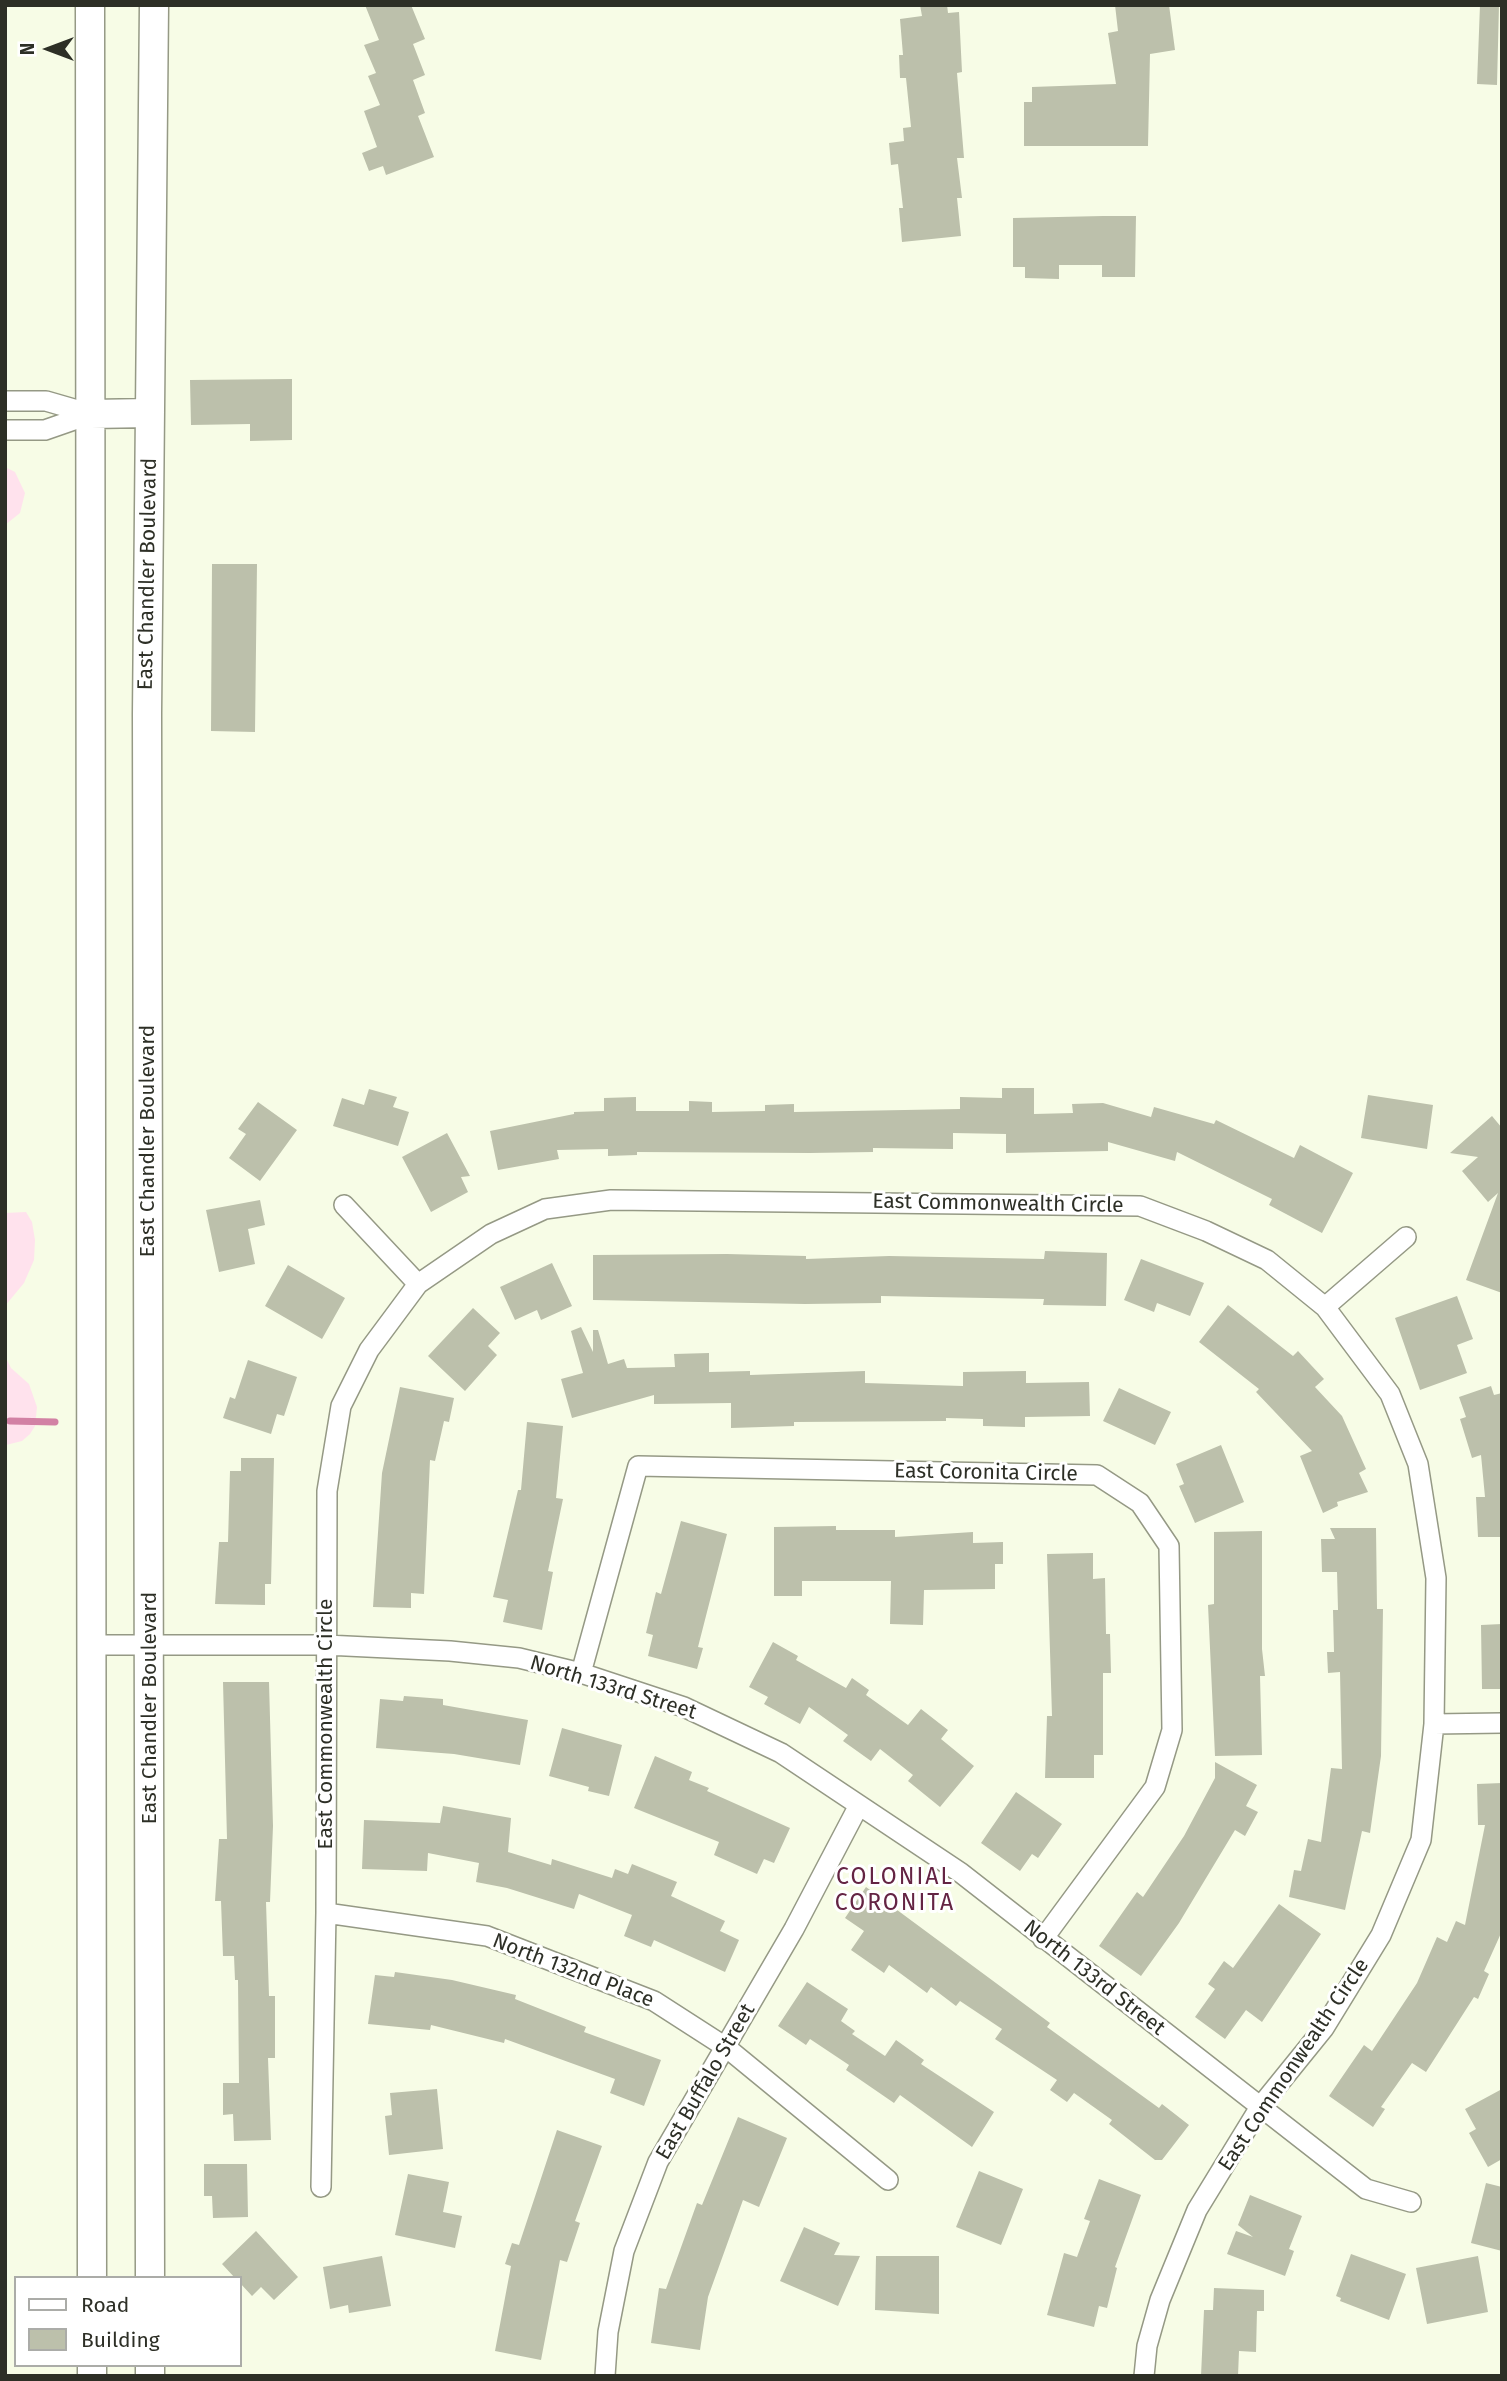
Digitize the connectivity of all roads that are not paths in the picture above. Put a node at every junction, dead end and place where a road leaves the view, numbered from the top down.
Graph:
1 (90, 5) edge
2 (154, 5) edge
3 (5, 401) edge
4 (150, 413) junction
5 (91, 414) junction
6 (5, 430) edge
7 (344, 1205) dead end
8 (1406, 1237) dead end
9 (418, 1284) junction
10 (1325, 1307) junction
11 (151, 1643) junction
12 (326, 1644) junction
13 (93, 1645) junction
14 (581, 1673) junction
15 (1502, 1723) edge
16 (1434, 1724) junction
17 (858, 1807) junction
18 (326, 1913) junction
19 (1044, 1939) junction
20 (727, 2048) junction
21 (1260, 2107) junction
22 (888, 2180) dead end
23 (321, 2188) dead end
24 (1411, 2202) dead end
25 (92, 2276) edge
26 (150, 2276) edge
27 (605, 2376) edge
28 (1144, 2376) edge

1 - 5 main road
2 - 4 main road, East Chandler Boulevard
3 - 5 street
4 - 5 main road
4 - 11 main road, East Chandler Boulevard
5 - 6 street
5 - 13 main road
7 - 9 street
8 - 10 street
9 - 10 street, East Commonwealth Circle
9 - 12 street, East Commonwealth Circle
10 - 16 street, East Commonwealth Circle
11 - 12 street, North 133rd Street
11 - 13 street, North 133rd Street
11 - 26 main road, East Chandler Boulevard
12 - 14 street, North 133rd Street
12 - 18 street, East Commonwealth Circle
13 - 25 main road
14 - 17 street, North 133rd Street
14 - 19 street, East Coronita Circle
15 - 16 street
16 - 21 street, East Commonwealth Circle
17 - 19 street, North 133rd Street
17 - 20 street, East Buffalo Street
18 - 20 street, North 132nd Place
18 - 23 street, East Commonwealth Circle
19 - 21 street, North 133rd Street
20 - 22 street, North 132nd Place
20 - 27 street, East Buffalo Street
21 - 24 street, North 133rd Street
21 - 28 street, East Commonwealth Circle

